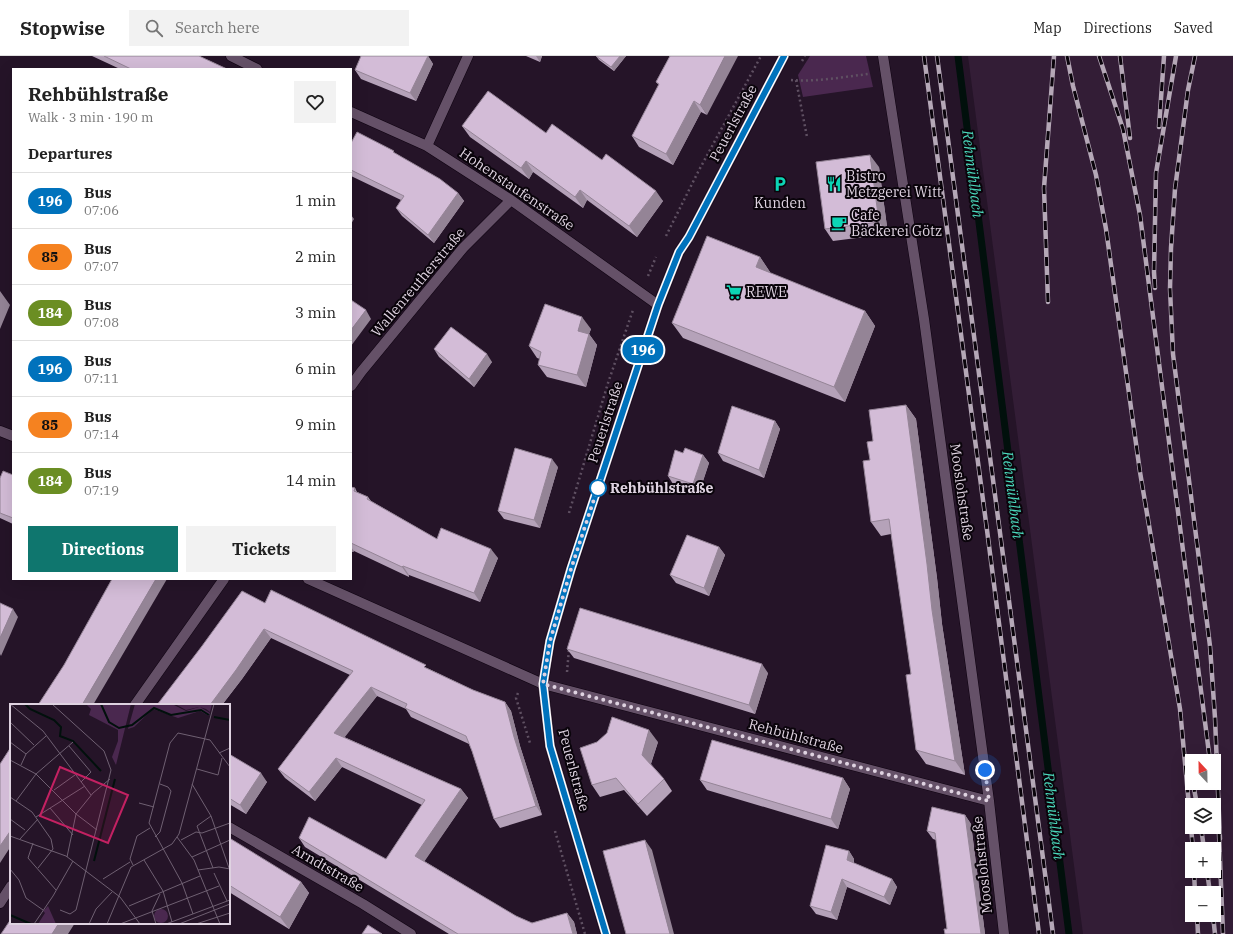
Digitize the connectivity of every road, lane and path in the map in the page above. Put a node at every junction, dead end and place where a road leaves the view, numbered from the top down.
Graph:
1 (231, 56) edge
2 (468, 56) edge
3 (784, 56) edge
4 (805, 56) edge
5 (882, 56) edge
6 (801, 62) dead end
7 (255, 68) edge
8 (885, 71) junction
9 (794, 74) dead end
10 (790, 80) junction
11 (796, 80) junction
12 (787, 86) dead end
13 (352, 112) edge
14 (807, 137) dead end
15 (428, 146) junction
16 (511, 200) junction
17 (658, 305) junction
18 (352, 385) edge
19 (0, 431) edge
20 (12, 436) edge
21 (223, 580) edge
22 (310, 580) edge
23 (569, 644) edge
24 (543, 684) junction
25 (566, 690) junction
26 (136, 704) edge
27 (989, 801) junction
28 (230, 828) edge
29 (10, 888) edge
30 (0, 903) edge
31 (412, 934) edge
32 (606, 934) edge
33 (1004, 934) edge

1 - 7 street
2 - 15 street
3 - 17 street, Peuerlstraße
4 - 6 path
5 - 8 street, Mooslohstraße
8 - 11 path
8 - 27 street, Mooslohstraße
9 - 10 path
10 - 11 path
10 - 12 path
11 - 14 path
13 - 15 street, Hohenstaufenstraße
15 - 16 street, Hohenstaufenstraße
16 - 17 street, Hohenstaufenstraße
16 - 18 street, Wallenreutherstraße
17 - 24 street, Peuerlstraße
19 - 20 street
21 - 26 street
22 - 24 street, Rehbühlstraße
23 - 25 path
24 - 25 street, Rehbühlstraße
24 - 32 street, Peuerlstraße
25 - 27 street, Rehbühlstraße
27 - 33 street, Mooslohstraße
28 - 31 street, Arndtstraße
29 - 30 street

